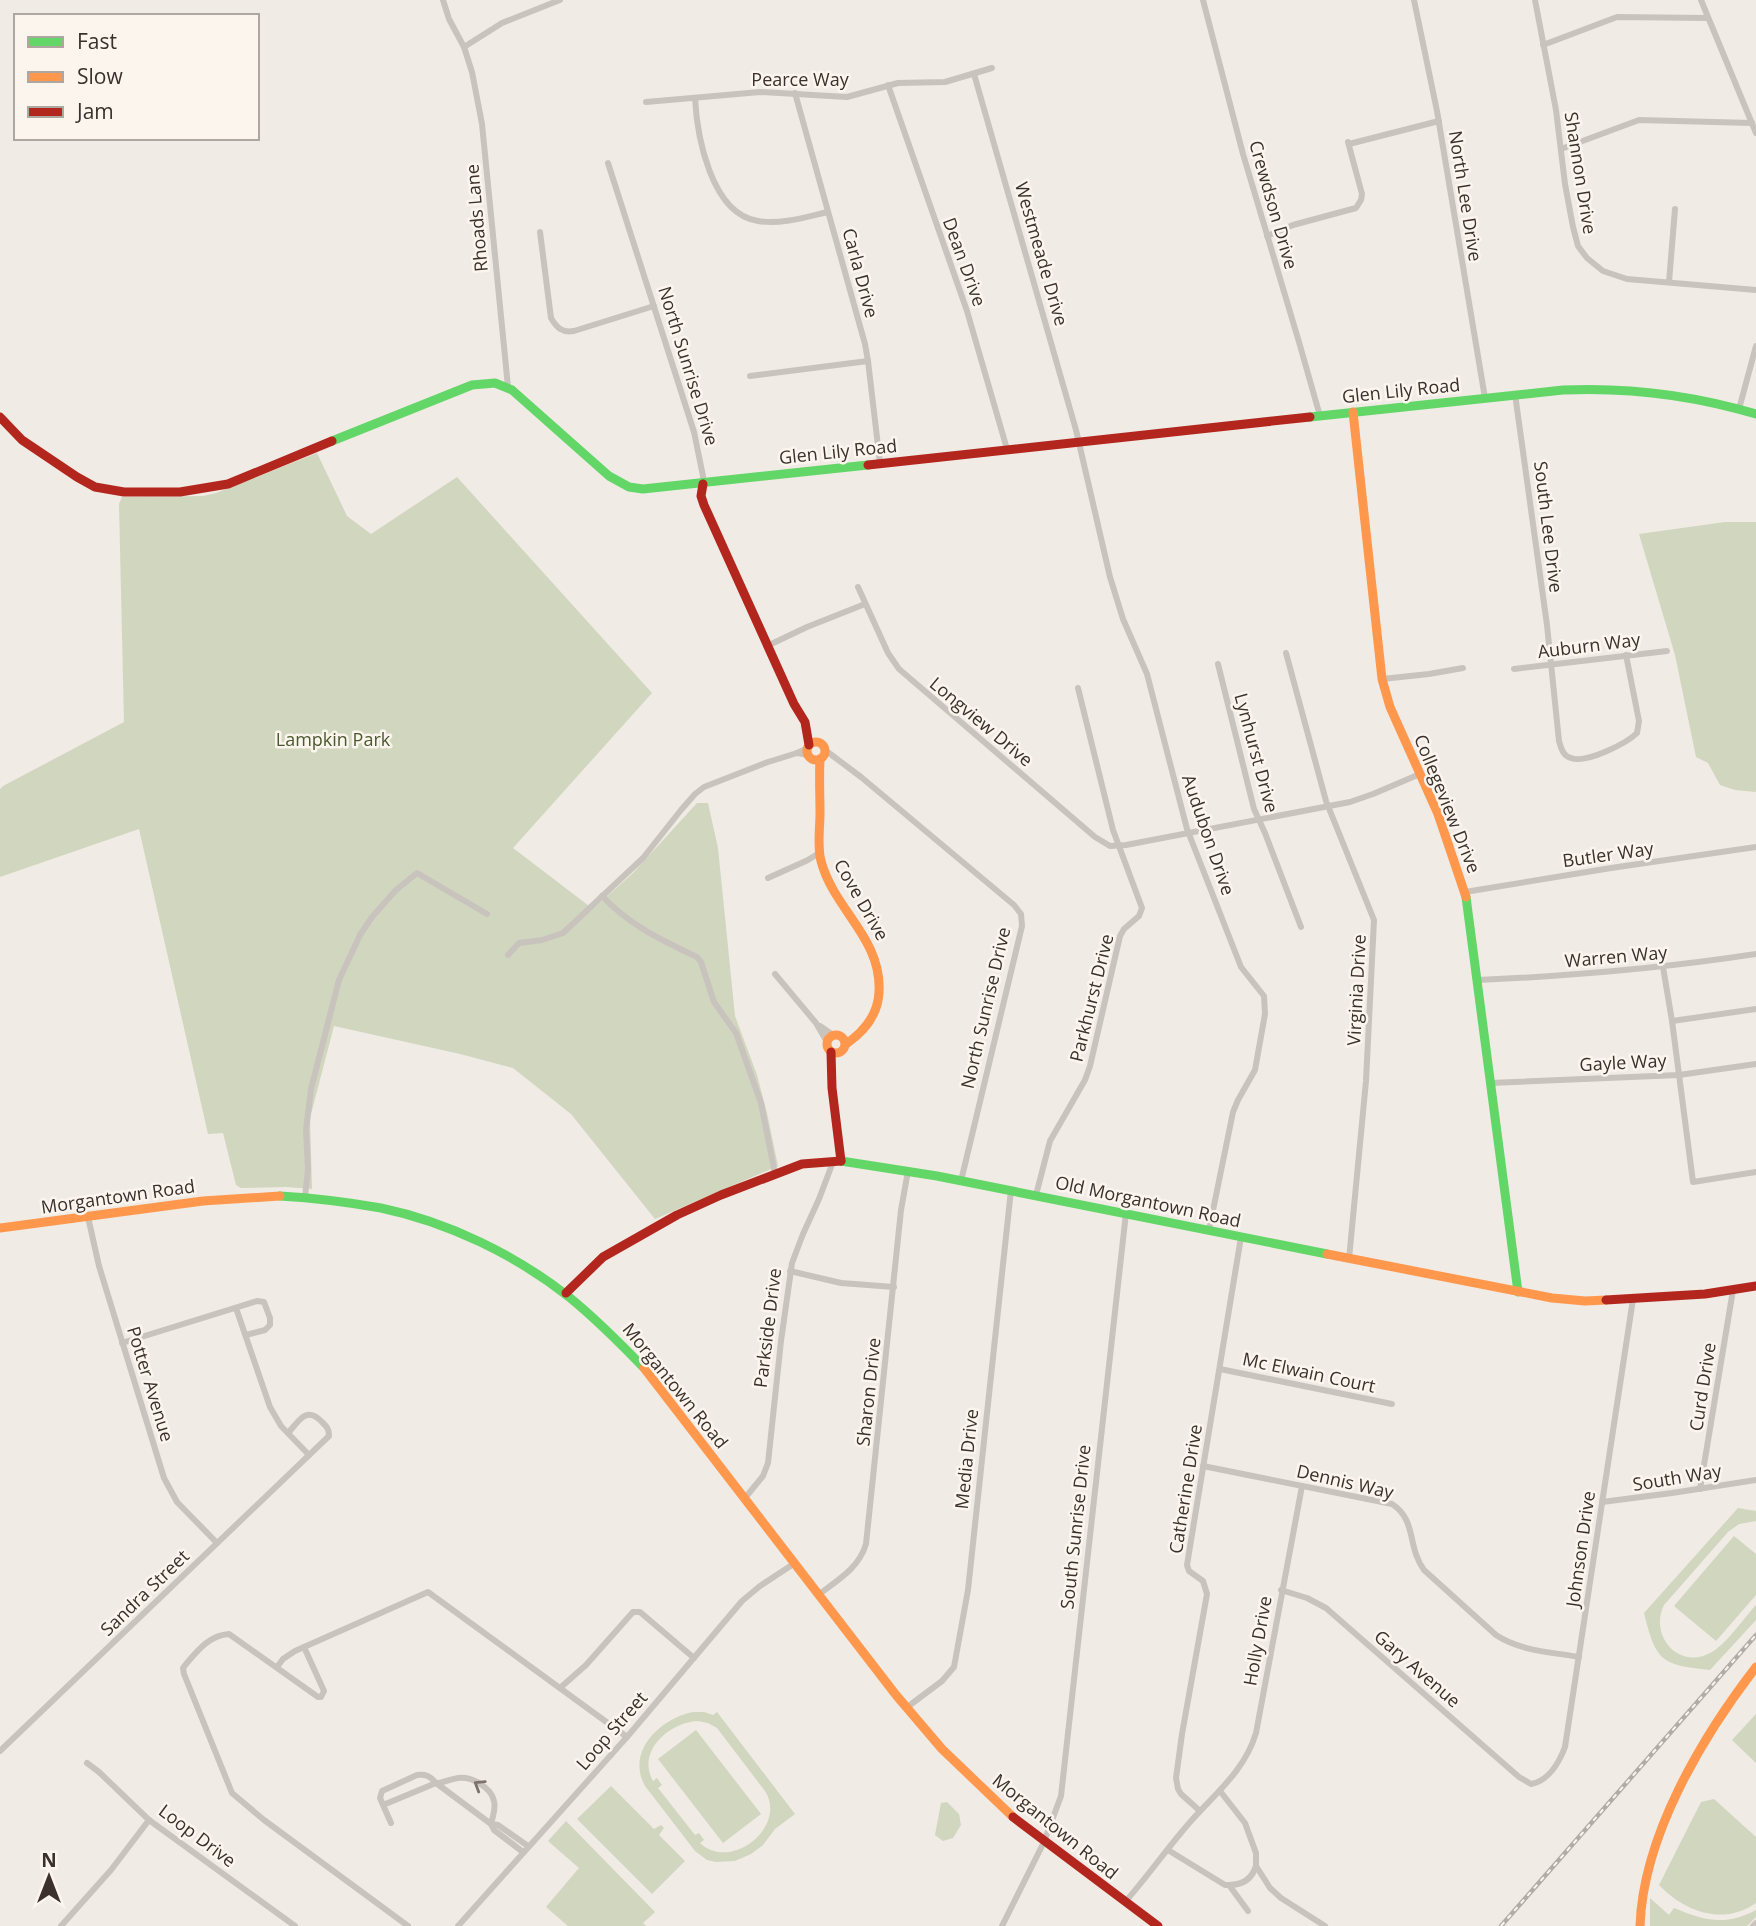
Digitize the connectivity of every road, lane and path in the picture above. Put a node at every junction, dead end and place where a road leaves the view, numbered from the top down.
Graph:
1 (443, 0) edge
2 (560, 0) edge
3 (1203, 0) edge
4 (1414, 0) edge
5 (1535, 0) edge
6 (1701, 0) edge
7 (1707, 18) junction
8 (1544, 45) junction
9 (464, 47) junction
10 (992, 68) dead end
11 (974, 74) junction
12 (888, 85) junction
13 (795, 93) junction
14 (695, 98) junction
15 (646, 102) dead end
16 (1439, 121) junction
17 (1752, 123) junction
18 (1756, 133) edge
19 (1561, 149) junction
20 (608, 163) dead end
21 (1675, 209) dead end
22 (828, 212) junction
23 (540, 232) dead end
24 (1267, 236) junction
25 (1669, 282) junction
26 (1756, 290) edge
27 (654, 306) junction
28 (1756, 346) edge
29 (868, 361) junction
30 (750, 376) dead end
31 (508, 387) junction
32 (1515, 394) junction
33 (1485, 398) junction
34 (1740, 409) junction
35 (1353, 412) junction
36 (1756, 414) edge
37 (1320, 416) junction
38 (0, 417) edge
39 (1079, 442) junction
40 (1007, 449) junction
41 (880, 463) junction
42 (703, 484) junction
43 (858, 587) dead end
44 (865, 604) junction
45 (767, 646) junction
46 (1667, 651) dead end
47 (1286, 653) dead end
48 (1626, 655) junction
49 (1218, 664) dead end
50 (1551, 664) junction
51 (1463, 668) dead end
52 (1514, 669) dead end
53 (1381, 679) junction
54 (1078, 688) dead end
55 (815, 752) junction
56 (1420, 774) junction
57 (1328, 806) junction
58 (1259, 820) junction
59 (1189, 833) junction
60 (1119, 846) junction
61 (1756, 847) edge
62 (819, 853) junction
63 (768, 878) dead end
64 (1465, 892) junction
65 (603, 896) junction
66 (487, 914) dead end
67 (1301, 927) dead end
68 (1756, 954) edge
69 (508, 955) dead end
70 (1664, 967) junction
71 (775, 974) dead end
72 (1478, 980) junction
73 (1756, 1009) edge
74 (1672, 1021) junction
75 (837, 1039) junction
76 (834, 1053) junction
77 (1756, 1064) edge
78 (1679, 1075) junction
79 (1491, 1083) junction
80 (837, 1161) junction
81 (908, 1171) junction
82 (1756, 1172) edge
83 (775, 1174) junction
84 (961, 1181) junction
85 (1011, 1190) junction
86 (1036, 1195) junction
87 (305, 1197) junction
88 (1126, 1213) junction
89 (88, 1217) junction
90 (0, 1228) edge
91 (1209, 1230) junction
92 (1241, 1237) junction
93 (1349, 1259) junction
94 (790, 1271) junction
95 (1756, 1286) edge
96 (894, 1287) junction
97 (1733, 1290) junction
98 (1518, 1292) junction
99 (566, 1293) junction
100 (1633, 1299) junction
101 (236, 1308) junction
102 (246, 1335) junction
103 (122, 1343) junction
104 (1220, 1369) junction
105 (1392, 1404) dead end
106 (288, 1433) junction
107 (309, 1455) junction
108 (1203, 1466) junction
109 (1756, 1480) edge
110 (1302, 1486) junction
111 (1700, 1489) junction
112 (745, 1498) junction
113 (1602, 1502) junction
114 (217, 1543) junction
115 (795, 1563) junction
116 (1281, 1590) junction
117 (818, 1595) junction
118 (304, 1647) junction
119 (1579, 1657) junction
120 (694, 1658) junction
121 (277, 1667) junction
122 (1756, 1667) edge
123 (560, 1688) junction
124 (906, 1708) junction
125 (626, 1737) junction
126 (0, 1751) edge
127 (87, 1763) dead end
128 (450, 1781) junction
129 (436, 1783) junction
130 (1528, 1783) joint
131 (1220, 1791) junction
132 (448, 1792) junction
133 (383, 1805) junction
134 (1200, 1811) junction
135 (149, 1820) junction
136 (391, 1823) dead end
137 (491, 1824) junction
138 (1044, 1842) junction
139 (526, 1849) junction
140 (1168, 1850) junction
141 (1256, 1866) junction
142 (1229, 1885) junction
143 (1125, 1902) junction
144 (1248, 1911) dead end
145 (61, 1926) edge
146 (295, 1926) edge
147 (408, 1926) edge
148 (458, 1926) edge
149 (1002, 1926) edge
150 (1158, 1926) edge
151 (1325, 1926) edge
152 (1640, 1926) edge

1 - 9 street, Rhoads Lane
2 - 9 street
3 - 24 street, Crewdson Drive
4 - 16 street, North Lee Drive
5 - 8 street, Shannon Drive
6 - 7 street
7 - 8 street
7 - 17 street
8 - 19 street, Shannon Drive
9 - 31 street, Rhoads Lane
10 - 11 street, Pearce Way
11 - 12 street, Pearce Way
11 - 39 street, Westmeade Drive
12 - 13 street, Pearce Way
12 - 40 street, Dean Drive
13 - 14 street, Pearce Way
13 - 22 street, Carla Drive
14 - 15 street, Pearce Way
14 - 22 street
16 - 24 street
16 - 33 street, North Lee Drive
17 - 18 street
17 - 19 street
19 - 25 street, Shannon Drive
20 - 27 street, North Sunrise Drive
21 - 25 street
22 - 29 street, Carla Drive
23 - 27 street
24 - 37 street, Crewdson Drive
25 - 26 street, Shannon Drive
27 - 42 street, North Sunrise Drive
28 - 34 street
29 - 30 street
29 - 41 street, Carla Drive
31 - 38 street
31 - 42 street, Glen Lily Road
32 - 33 street, Glen Lily Road
32 - 34 street, Glen Lily Road
32 - 50 street, South Lee Drive
33 - 35 street, Glen Lily Road
34 - 36 street, Glen Lily Road
35 - 37 street, Glen Lily Road
35 - 53 street, Collegeview Drive
37 - 39 street, Glen Lily Road
39 - 40 street, Glen Lily Road
39 - 59 street, Audubon Drive
40 - 41 street, Glen Lily Road
41 - 42 street, Glen Lily Road
42 - 45 street, North Sunrise Drive
43 - 44 street, Longview Drive
44 - 45 street
44 - 60 street, Longview Drive
45 - 55 street, North Sunrise Drive
46 - 48 street, Auburn Way
47 - 57 street, Virginia Drive
48 - 50 street, Auburn Way
48 - 50 street, South Lee Drive
49 - 58 street, Lynhurst Drive
50 - 52 street, Auburn Way
51 - 53 street
53 - 56 street, Collegeview Drive
54 - 60 street, Parkhurst Drive
55 - 62 street, Cove Drive
55 - 65 street
55 - 84 street, North Sunrise Drive
56 - 57 street
56 - 64 street, Collegeview Drive
57 - 58 street
57 - 93 street, Virginia Drive
58 - 59 street
58 - 67 street, Lynhurst Drive
59 - 60 street
59 - 91 street, Audubon Drive
60 - 86 street, Parkhurst Drive
61 - 64 street, Butler Way
62 - 63 street
62 - 75 street, Cove Drive
64 - 72 street, Collegeview Drive
65 - 69 street
65 - 83 street
66 - 87 street
68 - 70 street, Warren Way
70 - 72 street, Warren Way
70 - 74 street
71 - 75 street
72 - 79 street, Collegeview Drive
73 - 74 street
74 - 78 street
75 - 76 street
75 - 76 street, Parkside Drive
76 - 80 street, Parkside Drive
77 - 78 street, Gayle Way
78 - 79 street, Gayle Way
78 - 82 street
79 - 98 street, Collegeview Drive
80 - 81 street, Old Morgantown Road
80 - 83 street, Old Morgantown Road
80 - 94 street, Parkside Drive
81 - 84 street, Old Morgantown Road
81 - 96 street, Sharon Drive
83 - 99 street, Old Morgantown Road
84 - 85 street, Old Morgantown Road
85 - 86 street, Old Morgantown Road
85 - 124 street, Media Drive
86 - 88 street, Old Morgantown Road
87 - 89 street, Morgantown Road
87 - 99 street, Morgantown Road
88 - 91 street, Old Morgantown Road
88 - 138 street, South Sunrise Drive
89 - 90 street, Morgantown Road
89 - 103 street, Potter Avenue
91 - 92 street, Old Morgantown Road
92 - 93 street, Old Morgantown Road
92 - 104 street, Catherine Drive
93 - 98 street, Old Morgantown Road
94 - 96 street
94 - 112 street, Parkside Drive
95 - 97 street, Old Morgantown Road
96 - 117 street, Sharon Drive
97 - 100 street, Old Morgantown Road
97 - 111 street, Curd Drive
98 - 100 street, Old Morgantown Road
99 - 112 street, Morgantown Road
100 - 113 street, Johnson Drive
101 - 102 street
101 - 102 street
101 - 103 street
102 - 106 street
103 - 114 street, Potter Avenue
104 - 105 street, Mc Elwain Court
104 - 108 street, Catherine Drive
106 - 107 street
106 - 107 street, Sandra Street
107 - 114 street, Sandra Street
108 - 110 street, Dennis Way
108 - 134 street, Catherine Drive
109 - 111 street, South Way
110 - 116 street, Holly Drive
110 - 119 street, Dennis Way
111 - 113 street, South Way
112 - 115 street, Morgantown Road
113 - 119 street, Johnson Drive
114 - 126 street, Sandra Street
115 - 117 street, Morgantown Road
115 - 120 street, Loop Street
116 - 130 street, Gary Avenue
116 - 131 street, Holly Drive
117 - 124 street, Morgantown Road
118 - 121 street
118 - 121 street
118 - 123 street
119 - 130 street, Johnson Drive
120 - 123 street
120 - 125 street, Loop Street
121 - 147 street
122 - 152 street
123 - 125 street
124 - 138 street, Morgantown Road
125 - 139 street, Loop Street
127 - 135 street, Loop Drive
128 - 129 street
128 - 132 street
137 -> 128 street
129 - 132 street
129 - 133 street
129 - 133 street
131 - 134 street, Holly Drive
131 - 141 street
132 - 137 street
133 - 136 street
134 - 140 street, Holly Drive
135 - 145 street
135 - 146 street, Loop Drive
137 - 139 street
138 - 143 street, Morgantown Road
138 - 149 street, South Sunrise Drive
139 - 148 street, Loop Street
140 - 142 street
140 - 143 street, Holly Drive
141 - 142 street
141 - 151 street
142 - 144 street
143 - 150 street, Morgantown Road

